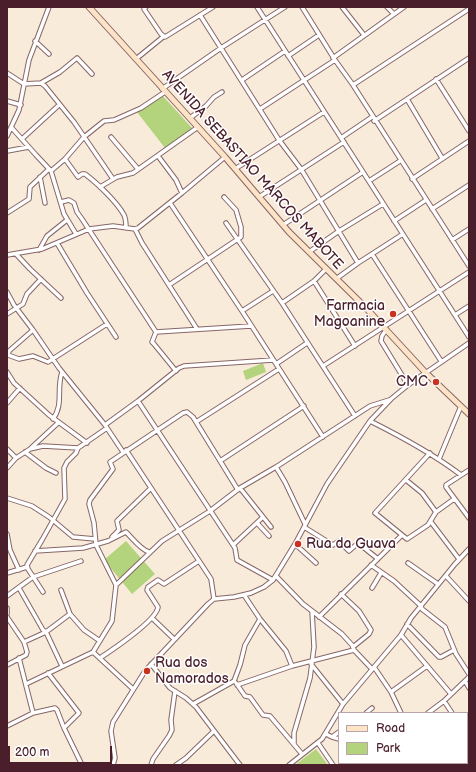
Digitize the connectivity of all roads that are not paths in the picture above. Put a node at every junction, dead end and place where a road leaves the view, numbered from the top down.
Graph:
1 (49, 7) edge
2 (88, 7) edge
3 (213, 7) edge
4 (257, 7) edge
5 (285, 7) edge
6 (302, 7) edge
7 (342, 7) edge
8 (387, 7) edge
9 (404, 7) edge
10 (144, 8) edge
11 (469, 9) edge
12 (394, 14) junction
13 (200, 15) junction
14 (265, 20) junction
15 (319, 35) junction
16 (364, 35) junction
17 (163, 37) junction
18 (35, 41) junction
19 (221, 48) junction
20 (285, 51) junction
21 (49, 54) dead end
22 (288, 56) junction
23 (136, 59) junction
24 (334, 59) junction
25 (469, 59) edge
26 (7, 73) edge
27 (92, 74) dead end
28 (436, 79) junction
29 (242, 80) junction
30 (304, 81) junction
31 (41, 82) junction
32 (24, 84) junction
33 (352, 85) junction
34 (164, 90) junction
35 (222, 92) dead end
36 (407, 99) junction
37 (7, 101) edge
38 (21, 105) junction
39 (59, 105) junction
40 (260, 109) junction
41 (324, 112) junction
42 (372, 117) junction
43 (190, 118) junction
44 (374, 121) junction
45 (11, 127) junction
46 (198, 127) junction
47 (469, 132) edge
48 (7, 136) edge
49 (84, 137) junction
50 (111, 137) dead end
51 (341, 138) junction
52 (22, 139) junction
53 (280, 140) junction
54 (469, 141) edge
55 (344, 142) junction
56 (29, 147) junction
57 (7, 150) edge
58 (158, 156) junction
59 (225, 157) junction
60 (442, 158) junction
61 (65, 159) junction
62 (400, 161) junction
63 (138, 169) junction
64 (235, 169) junction
65 (50, 170) junction
66 (301, 170) junction
67 (363, 172) junction
68 (40, 177) junction
69 (113, 179) junction
70 (412, 179) junction
71 (369, 181) junction
72 (469, 185) edge
73 (100, 187) junction
74 (182, 193) junction
75 (259, 197) junction
76 (224, 198) dead end
77 (426, 200) junction
78 (320, 201) junction
79 (61, 202) junction
80 (45, 203) dead end
81 (170, 203) junction
82 (383, 204) junction
83 (432, 209) junction
84 (7, 213) edge
85 (67, 220) junction
86 (394, 221) junction
87 (226, 223) dead end
88 (283, 225) junction
89 (126, 228) junction
90 (89, 229) junction
91 (135, 229) junction
92 (469, 229) edge
93 (339, 231) junction
94 (76, 234) junction
95 (403, 234) junction
96 (237, 240) junction
97 (452, 240) junction
98 (57, 243) junction
99 (39, 250) junction
100 (309, 252) junction
101 (16, 254) junction
102 (372, 254) junction
103 (7, 255) edge
104 (208, 259) junction
105 (358, 263) junction
106 (469, 266) edge
107 (326, 269) junction
108 (469, 272) edge
109 (41, 279) junction
110 (336, 279) junction
111 (314, 281) junction
112 (169, 285) junction
113 (273, 291) junction
114 (439, 291) junction
115 (7, 292) edge
116 (61, 298) dead end
117 (282, 303) junction
118 (469, 306) edge
119 (16, 308) junction
120 (242, 311) junction
121 (408, 311) junction
122 (7, 314) edge
123 (455, 315) junction
124 (107, 324) junction
125 (251, 326) junction
126 (385, 328) junction
127 (197, 329) junction
128 (33, 330) junction
129 (156, 332) junction
130 (116, 337) dead end
131 (469, 337) edge
132 (308, 343) junction
133 (469, 344) edge
134 (355, 346) junction
135 (54, 360) junction
136 (273, 360) junction
137 (441, 361) junction
138 (276, 364) junction
139 (323, 366) junction
140 (279, 369) junction
141 (176, 371) junction
142 (7, 372) edge
143 (62, 372) junction
144 (425, 372) junction
145 (408, 385) junction
146 (20, 388) junction
147 (390, 399) junction
148 (138, 401) junction
149 (7, 403) edge
150 (304, 406) junction
151 (461, 406) junction
152 (469, 414) edge
153 (355, 416) junction
154 (53, 419) junction
155 (370, 421) junction
156 (196, 422) junction
157 (58, 423) junction
158 (106, 426) junction
159 (158, 429) junction
160 (323, 437) junction
161 (87, 443) junction
162 (78, 448) junction
163 (7, 449) edge
164 (30, 449) junction
165 (124, 451) junction
166 (26, 452) junction
167 (430, 453) junction
168 (9, 454) edge
169 (16, 458) junction
170 (440, 459) junction
171 (220, 461) junction
172 (7, 468) edge
173 (276, 468) junction
174 (469, 470) edge
175 (56, 473) dead end
176 (461, 475) junction
177 (406, 480) junction
178 (151, 488) junction
179 (239, 489) junction
180 (7, 498) edge
181 (454, 499) junction
182 (210, 511) junction
183 (436, 512) junction
184 (468, 515) edge
185 (263, 517) junction
186 (53, 520) junction
187 (431, 522) junction
188 (257, 523) junction
189 (305, 525) junction
190 (271, 527) dead end
191 (179, 531) junction
192 (7, 534) edge
193 (268, 536) dead end
194 (402, 536) junction
195 (95, 539) junction
196 (108, 541) junction
197 (295, 544) junction
198 (96, 545) junction
199 (233, 545) junction
200 (469, 549) edge
201 (36, 551) junction
202 (149, 552) junction
203 (378, 559) junction
204 (459, 559) junction
205 (81, 561) dead end
206 (199, 561) junction
207 (316, 563) dead end
208 (408, 563) dead end
209 (371, 566) junction
210 (27, 567) junction
211 (19, 570) junction
212 (7, 573) edge
213 (381, 573) junction
214 (276, 576) junction
215 (446, 576) junction
216 (33, 577) junction
217 (273, 580) junction
218 (438, 584) junction
219 (116, 585) junction
220 (19, 588) junction
221 (372, 588) dead end
222 (61, 590) dead end
223 (43, 592) dead end
224 (341, 594) junction
225 (244, 595) junction
226 (7, 596) edge
227 (214, 599) junction
228 (469, 601) edge
229 (421, 606) junction
230 (7, 608) edge
231 (312, 611) junction
232 (70, 614) junction
233 (7, 615) edge
234 (319, 616) junction
235 (152, 618) junction
236 (260, 619) junction
237 (408, 624) junction
238 (46, 632) junction
239 (401, 635) junction
240 (174, 639) junction
241 (100, 641) junction
242 (24, 642) junction
243 (353, 649) junction
244 (454, 650) junction
245 (93, 652) junction
246 (19, 658) junction
247 (100, 658) junction
248 (312, 663) junction
249 (151, 664) junction
250 (7, 665) edge
251 (62, 666) junction
252 (292, 666) junction
253 (427, 666) junction
254 (373, 668) junction
255 (48, 673) junction
256 (469, 674) edge
257 (469, 677) edge
258 (234, 681) junction
259 (465, 681) junction
260 (26, 684) junction
261 (236, 685) junction
262 (469, 688) edge
263 (132, 689) junction
264 (175, 691) junction
265 (391, 692) junction
266 (451, 694) junction
267 (444, 701) junction
268 (193, 704) junction
269 (343, 704) junction
270 (372, 708) dead end
271 (338, 712) edge
272 (338, 712) edge
273 (367, 712) edge
274 (401, 712) edge
275 (429, 712) edge
276 (451, 712) edge
277 (33, 713) junction
278 (7, 726) edge
279 (64, 728) junction
280 (214, 730) junction
281 (338, 733) edge
282 (326, 734) junction
283 (332, 737) junction
284 (338, 739) edge
285 (318, 743) junction
286 (294, 744) junction
287 (302, 754) junction
288 (115, 764) edge
289 (82, 765) edge
290 (151, 765) edge
291 (176, 765) edge
292 (240, 765) edge
293 (289, 765) edge
294 (332, 765) edge

1 - 18 street
2 - 23 main road, AVENIDA SEBASTIAO MARCOS MABOTE
3 - 13 street
4 - 14 street
5 - 14 street
6 - 15 street
7 - 16 street
8 - 12 street
9 - 12 street
10 - 17 street
11 - 33 street
12 - 16 street
13 - 17 street
13 - 19 street
14 - 19 street
14 - 20 street
15 - 22 street
15 - 24 street
16 - 24 street
17 - 23 street
18 - 21 street
18 - 32 street
19 - 29 street
19 - 34 street
20 - 22 street
20 - 29 street
22 - 30 street
23 - 34 main road, AVENIDA SEBASTIAO MARCOS MABOTE
24 - 30 street
24 - 33 street
25 - 28 street
26 - 32 street
27 - 31 street
28 - 36 street
28 - 47 street
29 - 40 street
30 - 40 street
30 - 41 street
31 - 32 street
31 - 39 street
32 - 38 street
33 - 42 street
34 - 43 main road, AVENIDA SEBASTIAO MARCOS MABOTE
34 - 49 street
35 - 43 street
36 - 44 street
36 - 60 street
37 - 38 street
38 - 45 street
39 - 49 street
39 - 52 street
40 - 53 street
41 - 51 street
41 - 53 street
42 - 44 street
42 - 51 street
43 - 46 main road, AVENIDA SEBASTIAO MARCOS MABOTE
44 - 62 street
45 - 48 street
45 - 52 street
46 - 58 street
46 - 59 main road, AVENIDA SEBASTIAO MARCOS MABOTE
49 - 61 street
49 - 69 street
50 - 63 street
51 - 55 street
52 - 56 street
53 - 64 street
53 - 66 street
54 - 60 street
55 - 66 street
55 - 67 street
56 - 57 street
56 - 65 street
58 - 63 street
58 - 74 street
59 - 64 main road, AVENIDA SEBASTIAO MARCOS MABOTE
59 - 74 street
60 - 70 street
61 - 65 street
61 - 73 street
62 - 70 street
62 - 71 street
63 - 69 street
64 - 75 main road, AVENIDA SEBASTIAO MARCOS MABOTE
65 - 68 street
65 - 79 street
66 - 75 street
66 - 78 street
67 - 71 street
67 - 78 street
68 - 80 street
68 - 84 street
69 - 73 street
70 - 77 street
71 - 82 street
72 - 83 street
73 - 89 street
74 - 81 street
75 - 88 main road, AVENIDA SEBASTIAO MARCOS MABOTE
76 - 96 street
77 - 83 street
77 - 86 street
78 - 88 street
78 - 93 street
79 - 85 street
79 - 90 street
81 - 91 street
81 - 104 street
82 - 86 street
82 - 93 street
83 - 97 street
85 - 94 street
85 - 99 street
86 - 95 street
87 - 96 street
88 - 100 main road, AVENIDA SEBASTIAO MARCOS MABOTE
89 - 90 street
89 - 91 street
90 - 94 street
90 - 129 street
91 - 112 street
92 - 97 street
93 - 100 street
93 - 105 street
94 - 98 street
95 - 102 street
95 - 114 street
96 - 104 street
96 - 113 street
97 - 106 street
98 - 99 street
98 - 124 street
99 - 101 street
100 - 107 main road, AVENIDA SEBASTIAO MARCOS MABOTE
101 - 103 street
101 - 109 street
102 - 105 street
102 - 121 street
104 - 112 street
104 - 120 street
105 - 110 street
107 - 110 main road, AVENIDA SEBASTIAO MARCOS MABOTE
107 - 111 street
108 - 114 street
109 - 116 street
109 - 119 street
110 - 126 main road, AVENIDA SEBASTIAO MARCOS MABOTE
111 - 117 street
111 - 134 street
112 - 127 street
113 - 117 street
113 - 120 street
114 - 121 street
114 - 123 street
115 - 119 street
117 - 132 street
118 - 123 street
119 - 122 street
119 - 128 street
120 - 125 street
121 - 126 street
121 - 137 street
123 - 131 street
124 - 130 street
124 - 135 street
125 - 127 street
125 - 136 street
126 - 134 street
126 - 144 main road, AVENIDA SEBASTIAO MARCOS MABOTE
126 - 145 street
127 - 129 street
128 - 135 street
128 - 135 street
129 - 141 street
132 - 138 street
132 - 139 street
133 - 137 street
134 - 139 street
135 - 143 street
136 - 138 street
136 - 141 street
137 - 144 street
138 - 140 street
139 - 153 street
140 - 150 street
140 - 156 street
141 - 148 street
142 - 146 street
143 - 154 street
143 - 158 street
144 - 145 street
144 - 151 main road, AVENIDA SEBASTIAO MARCOS MABOTE
145 - 147 street
146 - 149 street
146 - 154 street
147 - 153 street
147 - 155 street
148 - 158 street
148 - 159 street
150 - 160 street
150 - 171 street
151 - 152 main road, AVENIDA SEBASTIAO MARCOS MABOTE
151 - 170 street
153 - 160 street
154 - 157 street
155 - 167 street
155 - 189 street
156 - 159 street
156 - 171 street
157 - 161 street
157 - 164 street
158 - 161 street
158 - 165 street
159 - 165 street
159 - 182 street
160 - 173 street
161 - 162 street
162 - 164 street
162 - 186 street
163 - 168 street
164 - 166 street
165 - 178 street
165 - 195 street
166 - 169 street
166 - 175 street
167 - 170 street
167 - 177 street
168 - 169 street
169 - 172 street
170 - 176 street
171 - 179 street
173 - 179 street
173 - 189 street
174 - 176 street
176 - 181 street
177 - 183 street
177 - 194 street
178 - 191 street
178 - 196 street
179 - 182 street
179 - 185 street
180 - 186 street
181 - 183 street
181 - 184 street
182 - 191 street
182 - 199 street
183 - 187 street
185 - 188 street
185 - 190 street
186 - 195 street
186 - 201 street
187 - 194 street
187 - 204 street
188 - 193 street
188 - 199 street
189 - 197 street
189 - 203 street
191 - 202 street
191 - 206 street
192 - 211 street
194 - 203 street
195 - 198 street
196 - 198 street
196 - 202 street
197 - 207 street
197 - 214 street
198 - 201 street
198 - 219 street
199 - 217 street
200 - 204 street
201 - 210 street
202 - 219 street
203 - 209 street
204 - 215 street
205 - 216 street
206 - 227 street
206 - 235 street
208 - 218 street
209 - 213 street
209 - 224 street
210 - 211 street
210 - 216 street
211 - 212 street
213 - 221 street
213 - 229 street
214 - 217 street
214 - 231 street
215 - 218 street
215 - 228 street
216 - 220 street
216 - 223 street
217 - 225 street
218 - 229 street
219 - 241 street
220 - 226 street
220 - 238 street
222 - 232 street
224 - 234 street
224 - 243 street
225 - 227 street
225 - 236 street
227 - 240 street
229 - 237 street
229 - 244 street
230 - 233 street
231 - 234 street
231 - 248 street
232 - 238 street
232 - 241 street
233 - 242 street
234 - 243 street
235 - 240 street
235 - 247 street
236 - 252 street
236 - 258 street
237 - 239 street
237 - 244 street
238 - 242 street
238 - 251 street
239 - 253 street
239 - 254 street
240 - 249 street
241 - 245 street
242 - 246 street
243 - 248 street
243 - 254 street
244 - 256 street
245 - 247 street
245 - 251 street
246 - 250 street
246 - 260 street
247 - 263 street
248 - 252 street
248 - 269 street
248 - 286 street
249 - 263 street
249 - 264 street
251 - 255 street
252 - 261 street
253 - 265 street
253 - 266 street
254 - 265 street
254 - 269 street
255 - 260 street
255 - 279 street
257 - 259 street
258 - 261 street
258 - 268 street
259 - 262 street
259 - 266 street
260 - 277 street
261 - 286 street
263 - 288 street
264 - 268 street
264 - 290 street
265 - 274 street
266 - 267 street
267 - 275 street
267 - 276 street
268 - 280 street
269 - 271 street
270 - 273 street
272 - 282 street
277 - 278 street
277 - 279 street
279 - 289 street
280 - 291 street
280 - 292 street
281 - 283 street
282 - 283 street
282 - 285 street
283 - 284 street
285 - 287 street
285 - 294 street
286 - 287 street
287 - 293 street

